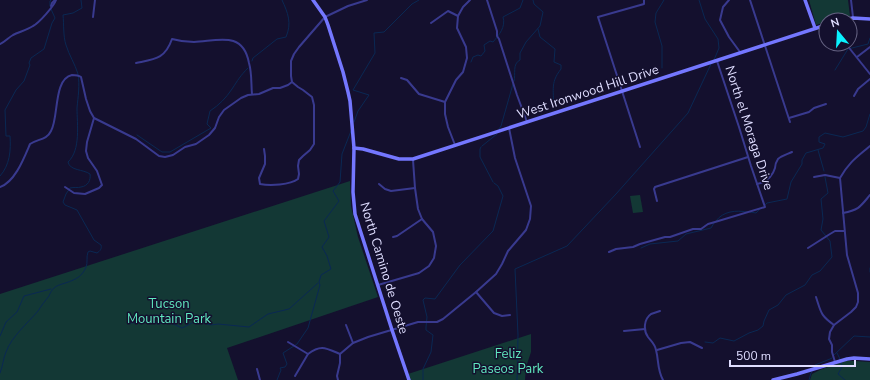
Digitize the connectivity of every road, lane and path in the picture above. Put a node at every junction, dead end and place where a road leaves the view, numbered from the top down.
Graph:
1 (56, 0) edge
2 (95, 0) edge
3 (313, 0) edge
4 (367, 0) edge
5 (470, 0) edge
6 (487, 0) edge
7 (644, 0) edge
8 (729, 0) edge
9 (750, 0) edge
10 (805, 0) edge
11 (851, 0) edge
12 (852, 12) edge
13 (458, 16) junction
14 (93, 17) dead end
15 (325, 17) junction
16 (858, 18) edge
17 (870, 19) edge
18 (431, 23) dead end
19 (818, 27) edge
20 (815, 28) junction
21 (0, 44) edge
22 (765, 44) junction
23 (870, 47) edge
24 (740, 52) junction
25 (853, 52) edge
26 (857, 57) junction
27 (717, 60) junction
28 (136, 63) dead end
29 (870, 74) edge
30 (401, 78) dead end
31 (870, 79) edge
32 (292, 82) junction
33 (622, 91) junction
34 (252, 94) junction
35 (854, 96) dead end
36 (445, 102) junction
37 (826, 104) dead end
38 (94, 118) junction
39 (789, 118) junction
40 (527, 122) junction
41 (790, 122) dead end
42 (508, 128) junction
43 (353, 140) junction
44 (455, 145) junction
45 (870, 146) edge
46 (354, 148) junction
47 (640, 148) dead end
48 (264, 149) dead end
49 (361, 149) junction
50 (792, 152) dead end
51 (748, 157) junction
52 (413, 159) junction
53 (814, 177) dead end
54 (840, 178) junction
55 (379, 184) dead end
56 (757, 184) junction
57 (0, 187) edge
58 (65, 187) dead end
59 (415, 188) junction
60 (870, 195) edge
61 (657, 201) dead end
62 (843, 213) junction
63 (422, 219) junction
64 (844, 230) junction
65 (393, 237) dead end
66 (808, 248) dead end
67 (609, 252) dead end
68 (378, 285) junction
69 (476, 292) junction
70 (816, 297) dead end
71 (660, 311) dead end
72 (510, 315) dead end
73 (346, 325) dead end
74 (834, 325) junction
75 (645, 329) junction
76 (392, 330) junction
77 (624, 331) dead end
78 (288, 342) dead end
79 (353, 343) junction
80 (702, 348) dead end
81 (657, 350) junction
82 (308, 354) junction
83 (340, 354) junction
84 (870, 359) edge
85 (835, 362) junction
86 (257, 369) dead end
87 (295, 376) dead end
88 (260, 380) edge
89 (338, 380) edge
90 (409, 380) edge
91 (663, 380) edge
92 (773, 380) edge

1 - 21 street
2 - 14 street
3 - 15 street, North Camino de Oeste
4 - 15 street
5 - 13 street
6 - 40 street
7 - 33 street
8 - 24 street
9 - 22 street
10 - 20 street
11 - 12 street
13 - 18 street
13 - 36 street
15 - 32 street
15 - 43 street, North Camino de Oeste
16 - 17 street
19 - 20 street, West Ironwood Hill Drive
20 - 22 street, West Ironwood Hill Drive
22 - 24 street, West Ironwood Hill Drive
22 - 39 street
23 - 26 street
24 - 27 street, West Ironwood Hill Drive
25 - 26 street
26 - 29 street
27 - 33 street, West Ironwood Hill Drive
27 - 51 street, North el Moraga Drive
28 - 34 street
30 - 36 street
31 - 35 street
32 - 34 street
32 - 48 street
33 - 40 street, West Ironwood Hill Drive
33 - 47 street
34 - 38 street
36 - 44 street
37 - 39 street
38 - 57 street
38 - 58 street
39 - 41 street
40 - 42 street, West Ironwood Hill Drive
42 - 44 street, West Ironwood Hill Drive
42 - 69 street
43 - 46 street, North Camino de Oeste
43 - 49 street
44 - 52 street, West Ironwood Hill Drive
45 - 54 street
46 - 49 street, West Ironwood Hill Drive
46 - 68 street, North Camino de Oeste
49 - 52 street, West Ironwood Hill Drive
50 - 56 street
51 - 56 street, North el Moraga Drive
51 - 61 street
52 - 59 street
53 - 54 street
54 - 62 street
55 - 59 street
56 - 67 street, North el Moraga Drive
59 - 63 street
60 - 62 street
62 - 64 street
63 - 65 street
63 - 68 street
64 - 66 street
64 - 74 street
68 - 76 street, North Camino de Oeste
69 - 72 street
69 - 76 street
70 - 74 street
71 - 75 street
73 - 79 street
74 - 85 street
75 - 77 street
75 - 81 street
76 - 79 street
76 - 90 street, North Camino de Oeste
78 - 82 street
79 - 83 street
80 - 81 street
81 - 91 street
82 - 83 street
82 - 87 street
83 - 89 street
84 - 85 street
85 - 92 street
86 - 88 street

